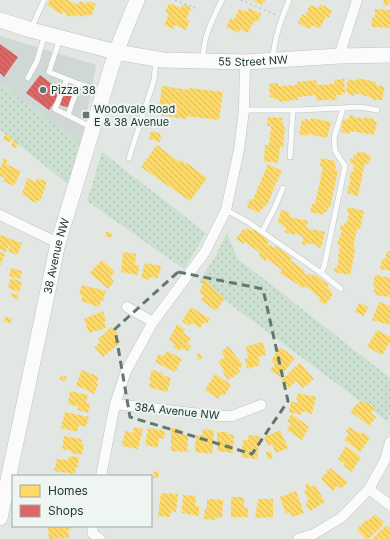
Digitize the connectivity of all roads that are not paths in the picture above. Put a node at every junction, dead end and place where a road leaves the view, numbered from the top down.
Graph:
1 (44, 0) edge
2 (137, 0) edge
3 (222, 0) edge
4 (289, 0) edge
5 (357, 0) edge
6 (0, 20) edge
7 (38, 32) junction
8 (60, 37) junction
9 (116, 52) junction
10 (390, 55) edge
11 (339, 56) junction
12 (157, 59) junction
13 (273, 60) junction
14 (203, 61) junction
15 (246, 62) junction
16 (28, 78) dead end
17 (67, 79) junction
18 (79, 84) junction
19 (105, 91) junction
20 (343, 108) junction
21 (244, 110) junction
22 (293, 110) junction
23 (377, 110) dead end
24 (68, 115) junction
25 (93, 128) junction
26 (290, 157) dead end
27 (129, 158) dead end
28 (282, 188) dead end
29 (226, 210) junction
30 (0, 215) edge
31 (262, 232) junction
32 (58, 243) junction
33 (321, 272) junction
34 (341, 289) dead end
35 (127, 307) dead end
36 (153, 322) junction
37 (115, 404) junction
38 (261, 405) dead end
39 (390, 442) edge
40 (101, 475) edge
41 (369, 489) junction
42 (390, 505) edge
43 (0, 518) edge
44 (298, 539) edge

1 - 7 lane
2 - 9 street, 38 Avenue NW
3 - 14 lane
4 - 13 lane
5 - 11 street
6 - 7 street, 55 Street NW
7 - 8 street, 55 Street NW
7 - 16 lane
8 - 9 street, 55 Street NW
8 - 17 lane
9 - 12 street, 55 Street NW
9 - 19 street, 38 Avenue NW
10 - 11 street, 55 Street NW
11 - 13 street, 55 Street NW
12 - 14 street, 55 Street NW
12 - 27 lane
13 - 15 street, 55 Street NW
14 - 15 street, 55 Street NW
15 - 21 street
17 - 18 lane
17 - 24 lane
18 - 19 lane
18 - 24 lane
19 - 25 street, 38 Avenue NW
20 - 22 lane
20 - 23 lane
20 - 33 lane
21 - 22 lane
21 - 29 street
22 - 26 lane
24 - 25 lane
25 - 32 street, 38 Avenue NW
28 - 31 lane
29 - 31 lane
29 - 36 street
30 - 32 street
31 - 33 lane
32 - 43 street, 38 Avenue NW
33 - 34 lane
35 - 36 street
36 - 37 street
37 - 38 street, 38A Avenue NW
37 - 40 street
39 - 41 street
41 - 42 street
41 - 44 street

